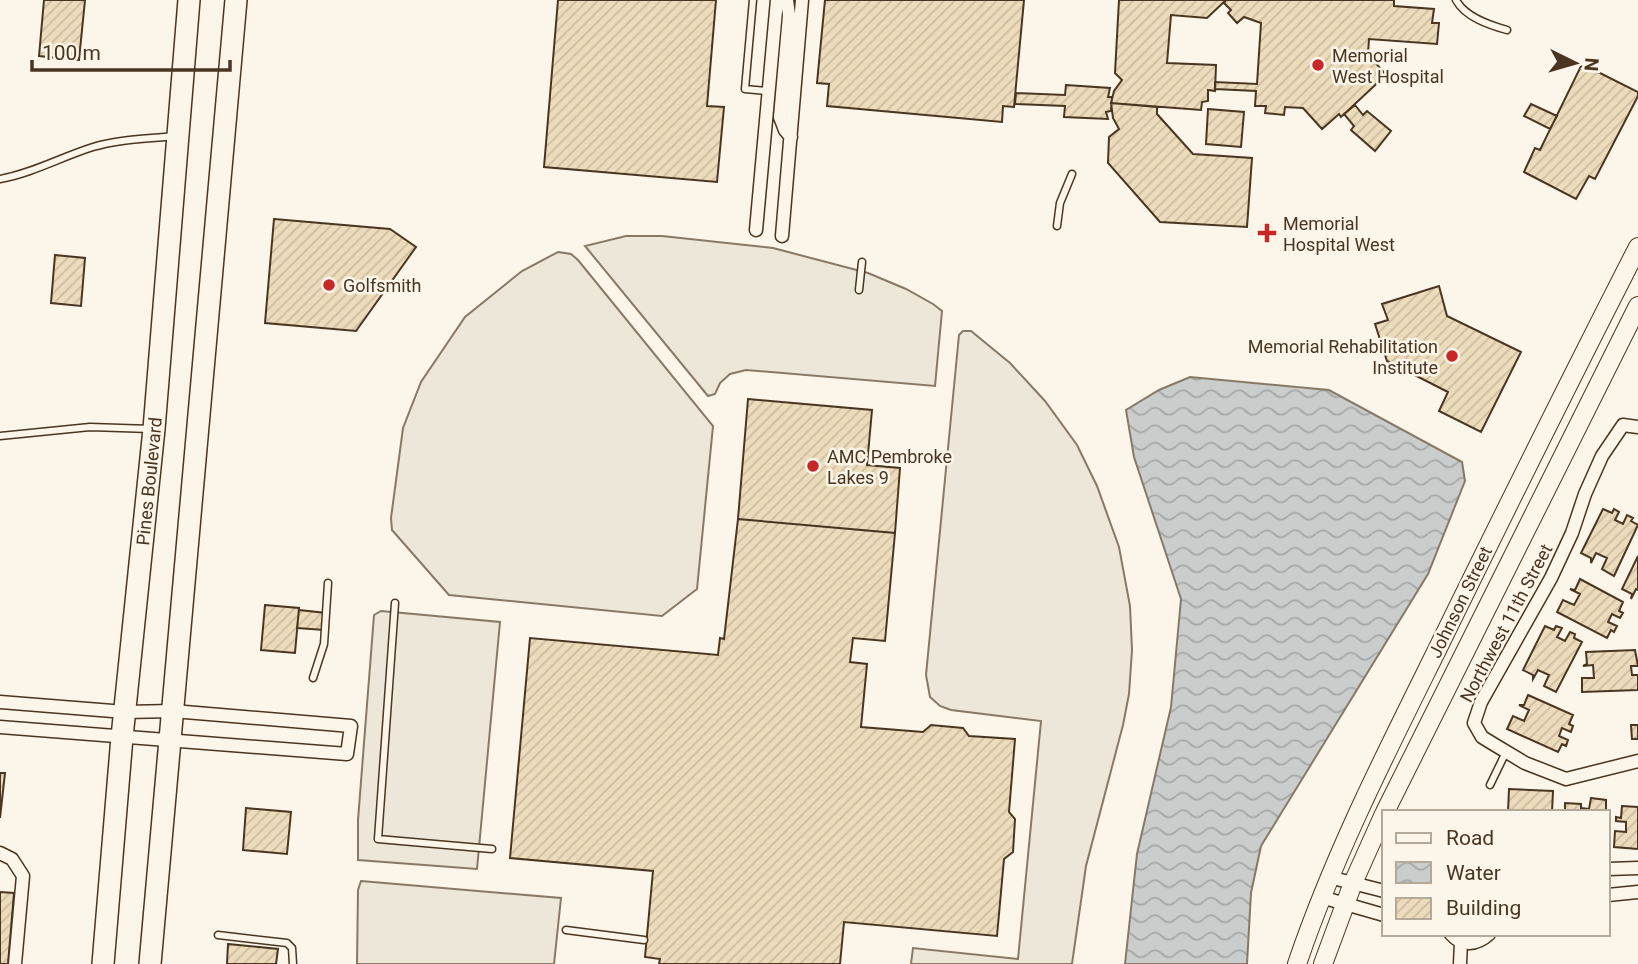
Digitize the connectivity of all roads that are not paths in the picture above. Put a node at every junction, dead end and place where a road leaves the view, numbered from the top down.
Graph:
1 (190, 0) edge
2 (236, 0) edge
3 (753, 0) edge
4 (777, 0) edge
5 (787, 0) edge
6 (802, 0) edge
7 (1456, 0) edge
8 (1507, 30) dead end
9 (782, 90) junction
10 (768, 91) junction
11 (795, 99) junction
12 (178, 136) junction
13 (791, 137) junction
14 (1072, 174) dead end
15 (0, 179) edge
16 (1057, 226) dead end
17 (756, 230) dead end
18 (782, 236) dead end
19 (1638, 247) edge
20 (862, 262) dead end
21 (859, 290) dead end
22 (1638, 306) edge
23 (1638, 427) edge
24 (154, 429) junction
25 (0, 436) edge
26 (328, 583) dead end
27 (395, 603) dead end
28 (313, 678) dead end
29 (0, 702) edge
30 (173, 711) junction
31 (125, 712) junction
32 (0, 727) edge
33 (122, 737) junction
34 (170, 740) junction
35 (1506, 752) junction
36 (1638, 761) edge
37 (1490, 785) dead end
38 (1386, 810) edge
39 (1382, 820) edge
40 (492, 849) dead end
41 (0, 853) edge
42 (1638, 868) edge
43 (1610, 869) edge
44 (1329, 877) junction
45 (1353, 883) junction
46 (1382, 890) edge
47 (1638, 892) edge
48 (1610, 895) edge
49 (1321, 897) junction
50 (1344, 905) junction
51 (1382, 914) edge
52 (566, 930) dead end
53 (218, 935) dead end
54 (1486, 936) edge
55 (1456, 938) edge
56 (644, 940) dead end
57 (15, 964) edge
58 (103, 964) edge
59 (150, 964) edge
60 (293, 964) edge
61 (1297, 964) edge
62 (1324, 964) edge
63 (1460, 964) edge

1 - 12 highway, Pines Boulevard
2 - 30 highway
3 - 10 lane
4 - 10 street
5 - 9 street
6 - 11 street
7 - 8 lane
9 - 11 street
9 - 13 street
10 - 17 street
11 - 13 street
12 - 15 lane
12 - 24 highway, Pines Boulevard
13 - 18 street
14 - 16 lane
19 - 44 street, Johnson Street
20 - 21 lane
22 - 38 street, Johnson Street
23 - 35 street, Northwest 11th Street
24 - 25 lane
24 - 31 highway, Pines Boulevard
26 - 28 lane
27 - 40 lane
29 - 31 street
30 - 31 street
30 - 34 highway
30 - 34 street
31 - 33 highway, Pines Boulevard
32 - 33 street
33 - 34 street
33 - 58 highway, Pines Boulevard
34 - 59 highway
35 - 36 street, Northwest 11th Street
35 - 37 lane
39 - 45 street, Johnson Street
41 - 57 street
42 - 43 street
44 - 45 street
44 - 49 street, Johnson Street
45 - 46 street
45 - 50 street, Johnson Street
47 - 48 street
49 - 50 street
49 - 61 street, Johnson Street
50 - 51 street
50 - 62 street, Johnson Street
52 - 56 lane
53 - 60 lane
54 - 55 street
55 - 63 street

